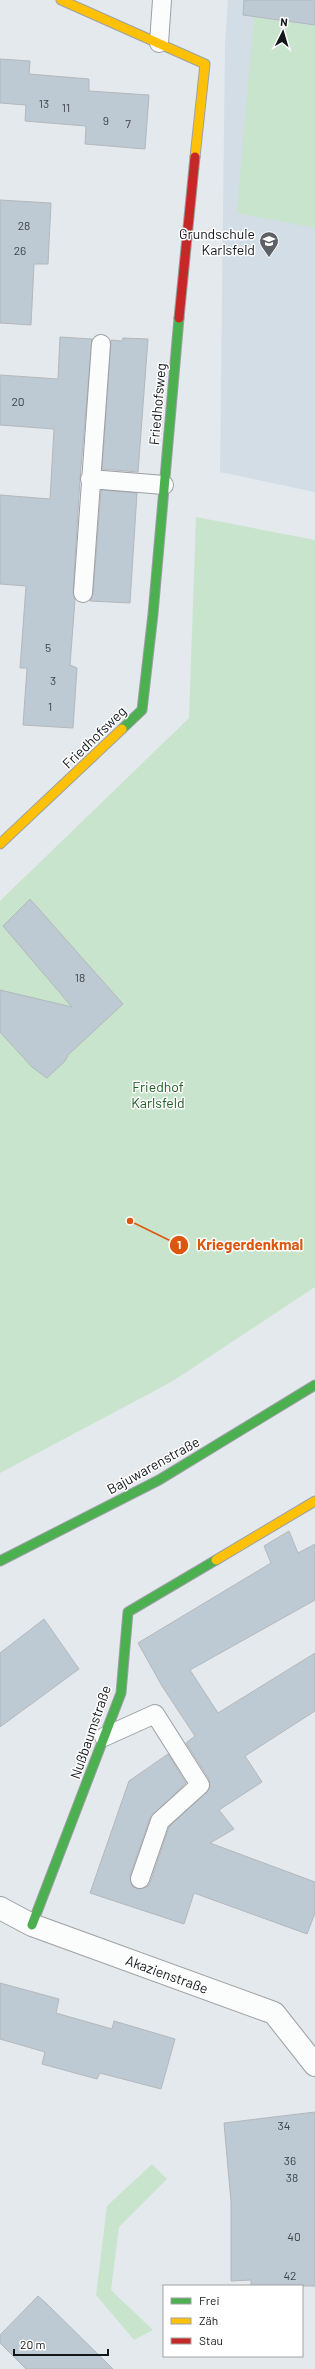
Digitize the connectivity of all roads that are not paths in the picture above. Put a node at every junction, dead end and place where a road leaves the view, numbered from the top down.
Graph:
1 (61, 0) edge
2 (162, 0) edge
3 (158, 43) junction
4 (101, 344) dead end
5 (90, 479) junction
6 (164, 485) junction
7 (83, 593) dead end
8 (0, 844) edge
9 (315, 1385) edge
10 (315, 1501) edge
11 (0, 1561) edge
12 (104, 1737) junction
13 (140, 1879) dead end
14 (0, 1908) edge
15 (32, 1925) junction
16 (315, 2065) edge

1 - 3 street, Friedhofsweg
2 - 3 lane
3 - 6 street, Friedhofsweg
4 - 5 lane
5 - 6 lane
5 - 7 lane
6 - 8 street, Friedhofsweg
9 - 11 street, Bajuwarenstraße
10 - 12 street, Nußbaumstraße
12 - 13 lane
12 - 15 street, Nußbaumstraße
14 - 15 street, Akazienstraße
15 - 16 street, Akazienstraße

